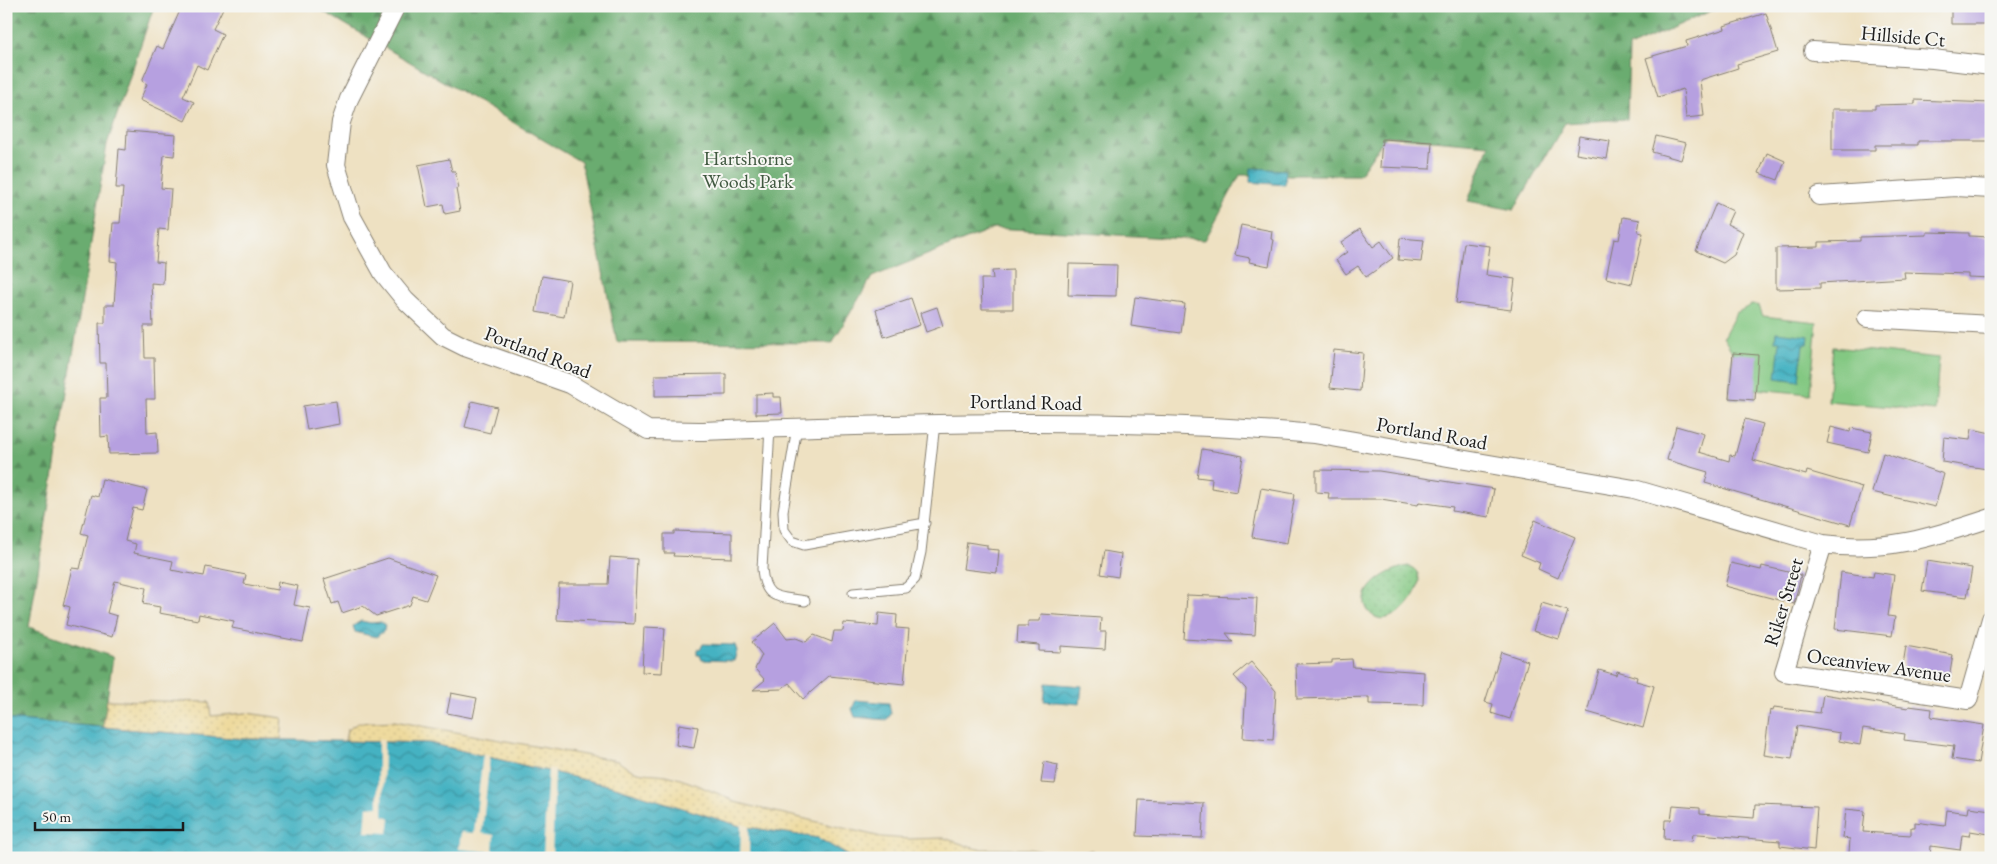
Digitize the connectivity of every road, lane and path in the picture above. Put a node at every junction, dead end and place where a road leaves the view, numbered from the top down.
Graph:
1 (396, 6) edge
2 (1813, 50) dead end
3 (1991, 66) edge
4 (1991, 189) edge
5 (1819, 196) dead end
6 (1867, 318) dead end
7 (1991, 325) edge
8 (935, 422) junction
9 (797, 427) junction
10 (770, 428) junction
11 (1991, 518) edge
12 (925, 522) junction
13 (1823, 544) junction
14 (853, 593) dead end
15 (805, 600) dead end
16 (1991, 618) edge
17 (1784, 672) joint

1 - 10 street, Portland Road
2 - 3 street, Hillside Ct
4 - 5 street
6 - 7 street
8 - 9 street, Portland Road
8 - 12 lane
8 - 13 street, Portland Road
9 - 10 street, Portland Road
9 - 12 lane
10 - 15 lane
11 - 13 street, Portland Road
12 - 14 lane
13 - 17 street, Riker Street
16 - 17 street, Oceanview Avenue

